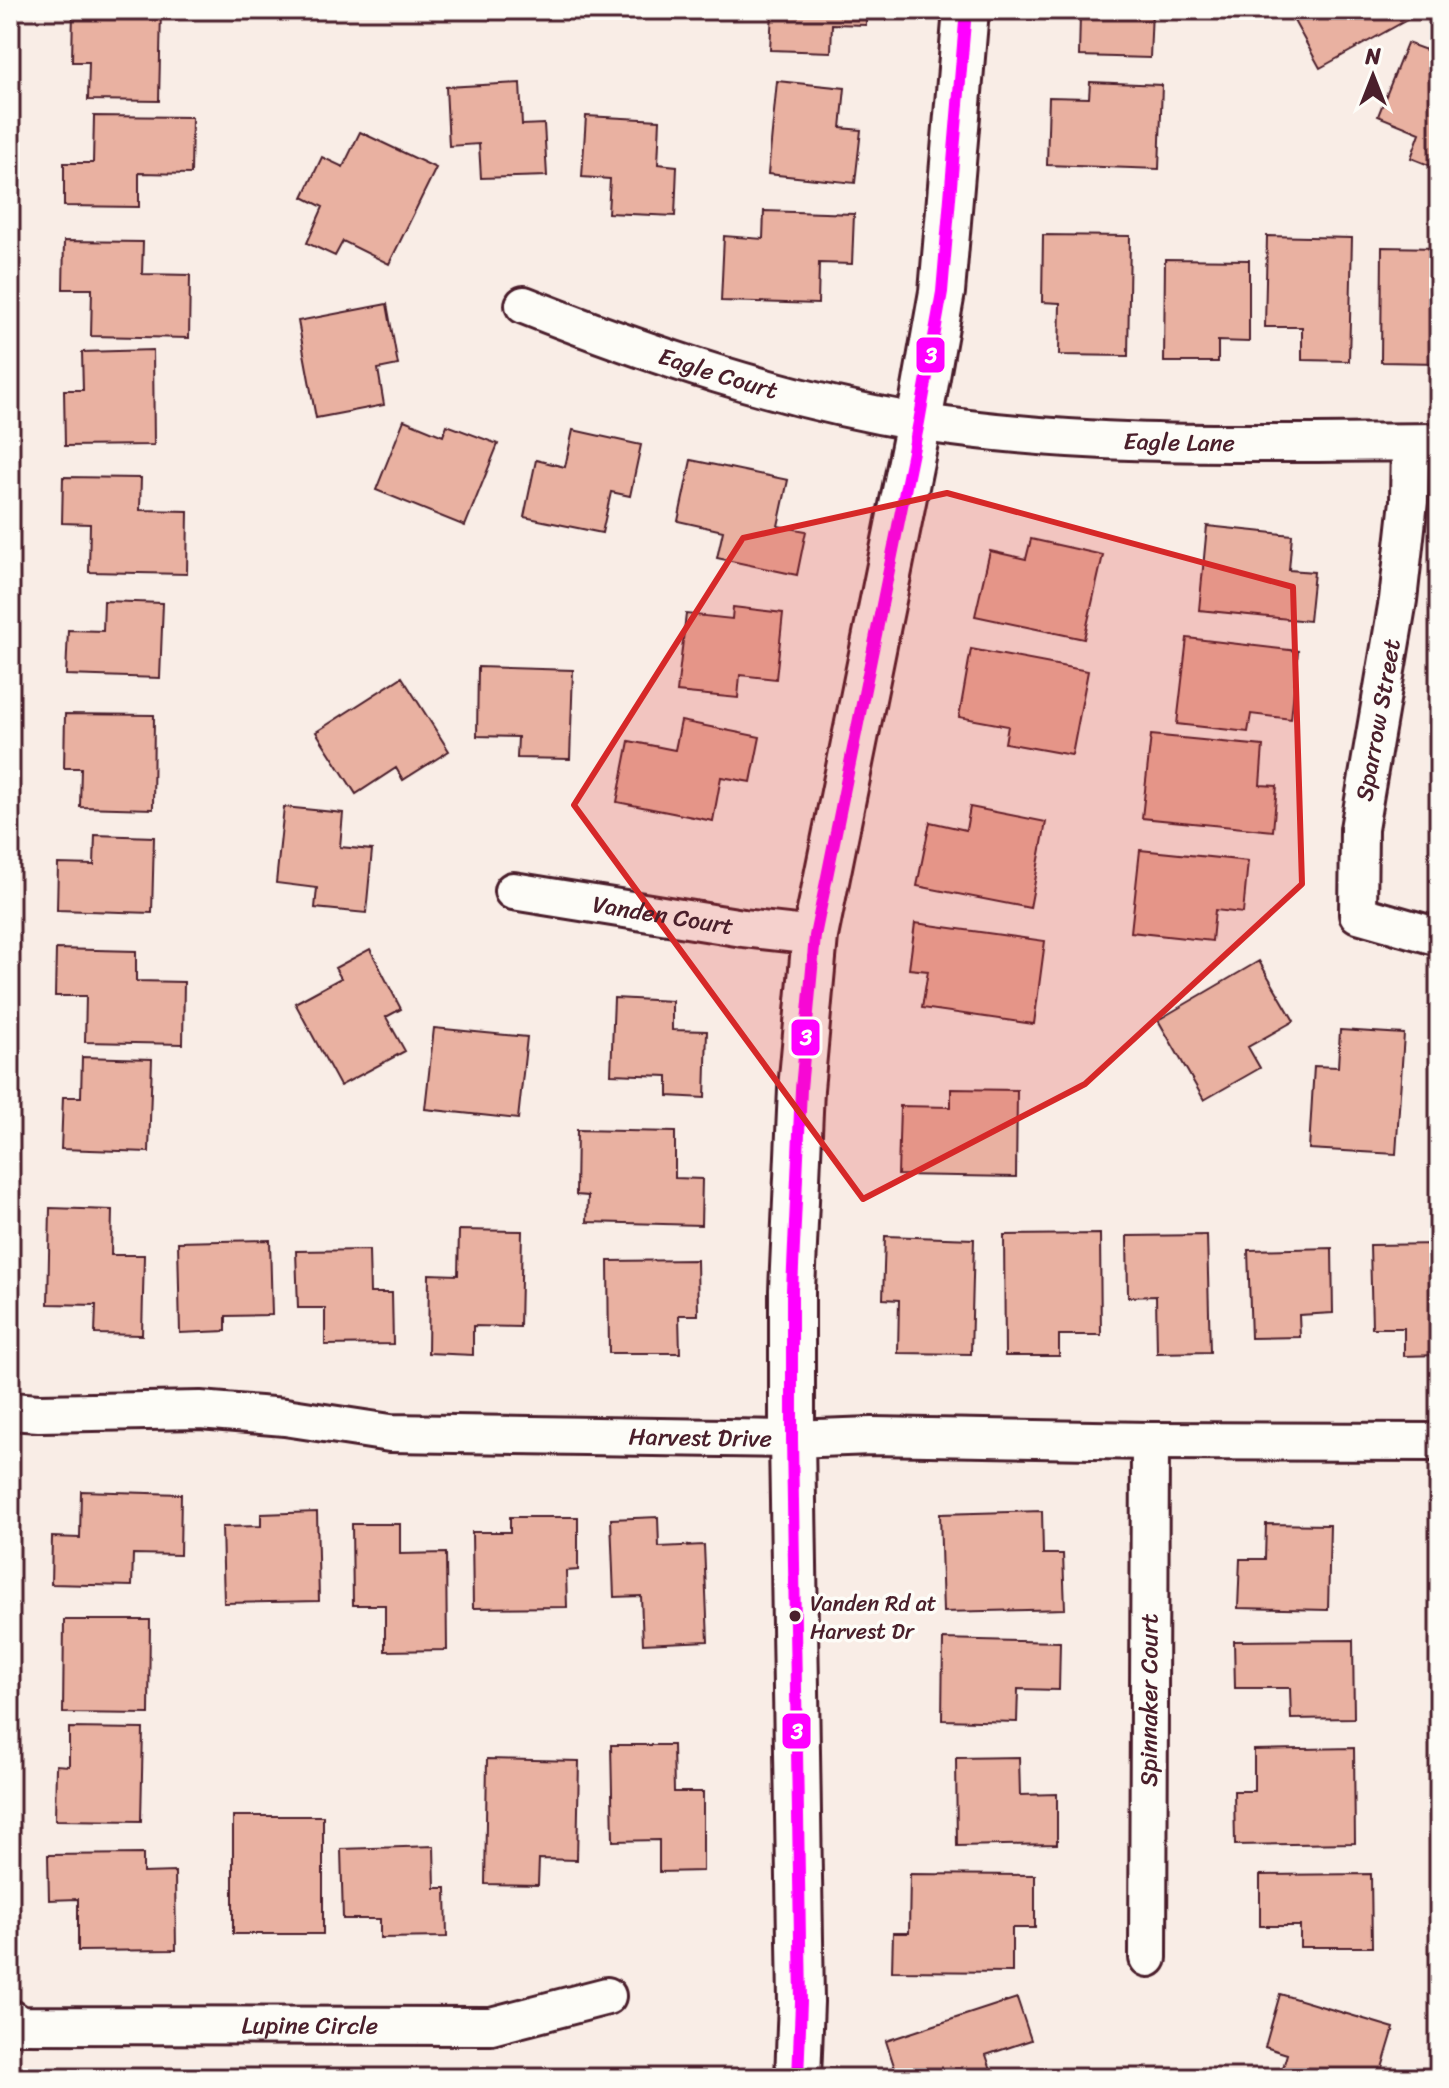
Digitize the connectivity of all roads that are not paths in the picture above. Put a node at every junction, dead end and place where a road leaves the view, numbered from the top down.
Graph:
1 (966, 10) edge
2 (524, 305) dead end
3 (919, 422) junction
4 (1424, 442) edge
5 (513, 891) dead end
6 (815, 936) junction
7 (1439, 937) edge
8 (10, 1411) edge
9 (792, 1439) junction
10 (1150, 1441) junction
11 (1439, 1442) edge
12 (1148, 1958) dead end
13 (607, 1996) dead end
14 (10, 2018) edge
15 (798, 2078) edge

1 - 3 street
2 - 3 street, Eagle Court
3 - 4 street, Eagle Lane
3 - 6 street
4 - 7 street, Sparrow Street
5 - 6 street, Vanden Court
6 - 9 street
8 - 9 street, Harvest Drive
9 - 10 street, Harvest Drive
9 - 15 street
10 - 11 street, Harvest Drive
10 - 12 street, Spinnaker Court
13 - 14 street, Lupine Circle

